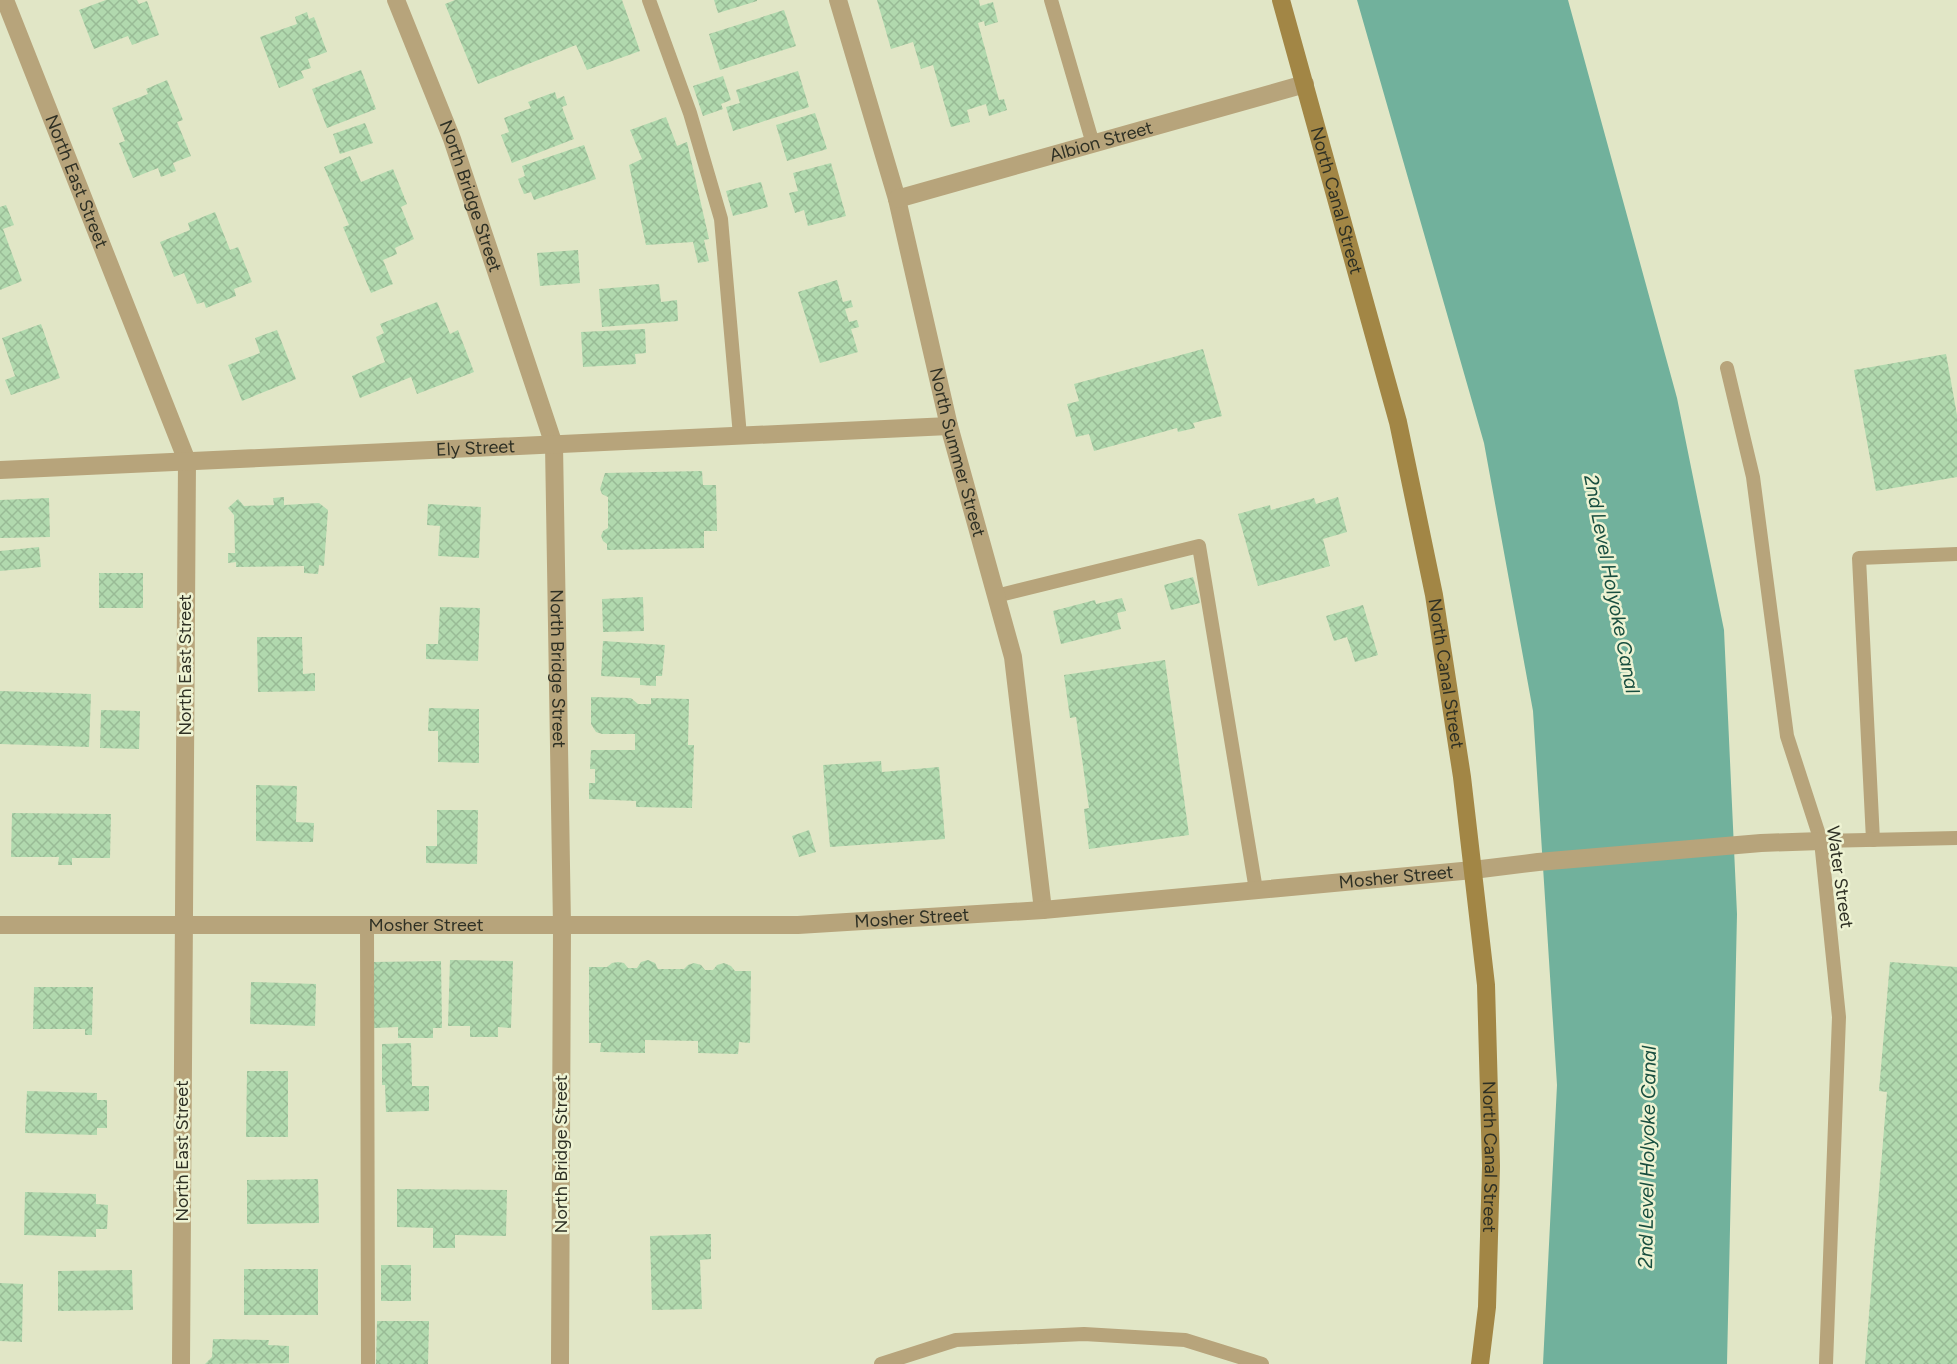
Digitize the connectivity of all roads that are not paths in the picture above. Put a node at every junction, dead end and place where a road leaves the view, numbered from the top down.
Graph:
1 (5, 0) edge
2 (396, 0) edge
3 (649, 0) edge
4 (838, 0) edge
5 (1051, 0) edge
6 (1281, 0) edge
7 (1305, 84) junction
8 (1093, 144) junction
9 (897, 199) junction
10 (1727, 368) dead end
11 (949, 426) junction
12 (740, 436) junction
13 (554, 444) junction
14 (187, 461) junction
15 (0, 470) edge
16 (1957, 554) edge
17 (996, 596) junction
18 (1957, 838) edge
19 (1873, 840) junction
20 (1821, 841) junction
21 (1473, 870) junction
22 (1256, 890) junction
23 (1042, 910) junction
24 (0, 925) edge
25 (183, 926) junction
26 (367, 926) junction
27 (562, 926) junction
28 (181, 1364) edge
29 (368, 1364) edge
30 (560, 1364) edge
31 (881, 1364) edge
32 (1262, 1364) edge
33 (1480, 1364) edge
34 (1826, 1364) edge

1 - 14 street, North East Street
2 - 13 street, North Bridge Street
3 - 12 lane
4 - 9 street, North Summer Street
5 - 8 lane
6 - 7 street, North Canal Street
7 - 8 street, Albion Street
7 - 21 street, North Canal Street
8 - 9 street, Albion Street
9 - 11 street, North Summer Street
10 - 20 lane, Water Street
11 - 12 street, Ely Street
11 - 17 street, North Summer Street
12 - 13 street, Ely Street
13 - 14 street, Ely Street
13 - 27 street, North Bridge Street
14 - 15 street, Ely Street
14 - 25 street, North East Street
16 - 19 lane
17 - 22 lane
17 - 23 street, North Summer Street
18 - 19 lane
19 - 20 lane
20 - 21 street, Mosher Street
20 - 34 lane, Water Street
21 - 22 street, Mosher Street
21 - 33 street, North Canal Street
22 - 23 street, Mosher Street
23 - 27 street, Mosher Street
24 - 25 street, Mosher Street
25 - 26 street, Mosher Street
25 - 28 street, North East Street
26 - 27 street, Mosher Street
26 - 29 lane
27 - 30 street, North Bridge Street
31 - 32 lane

